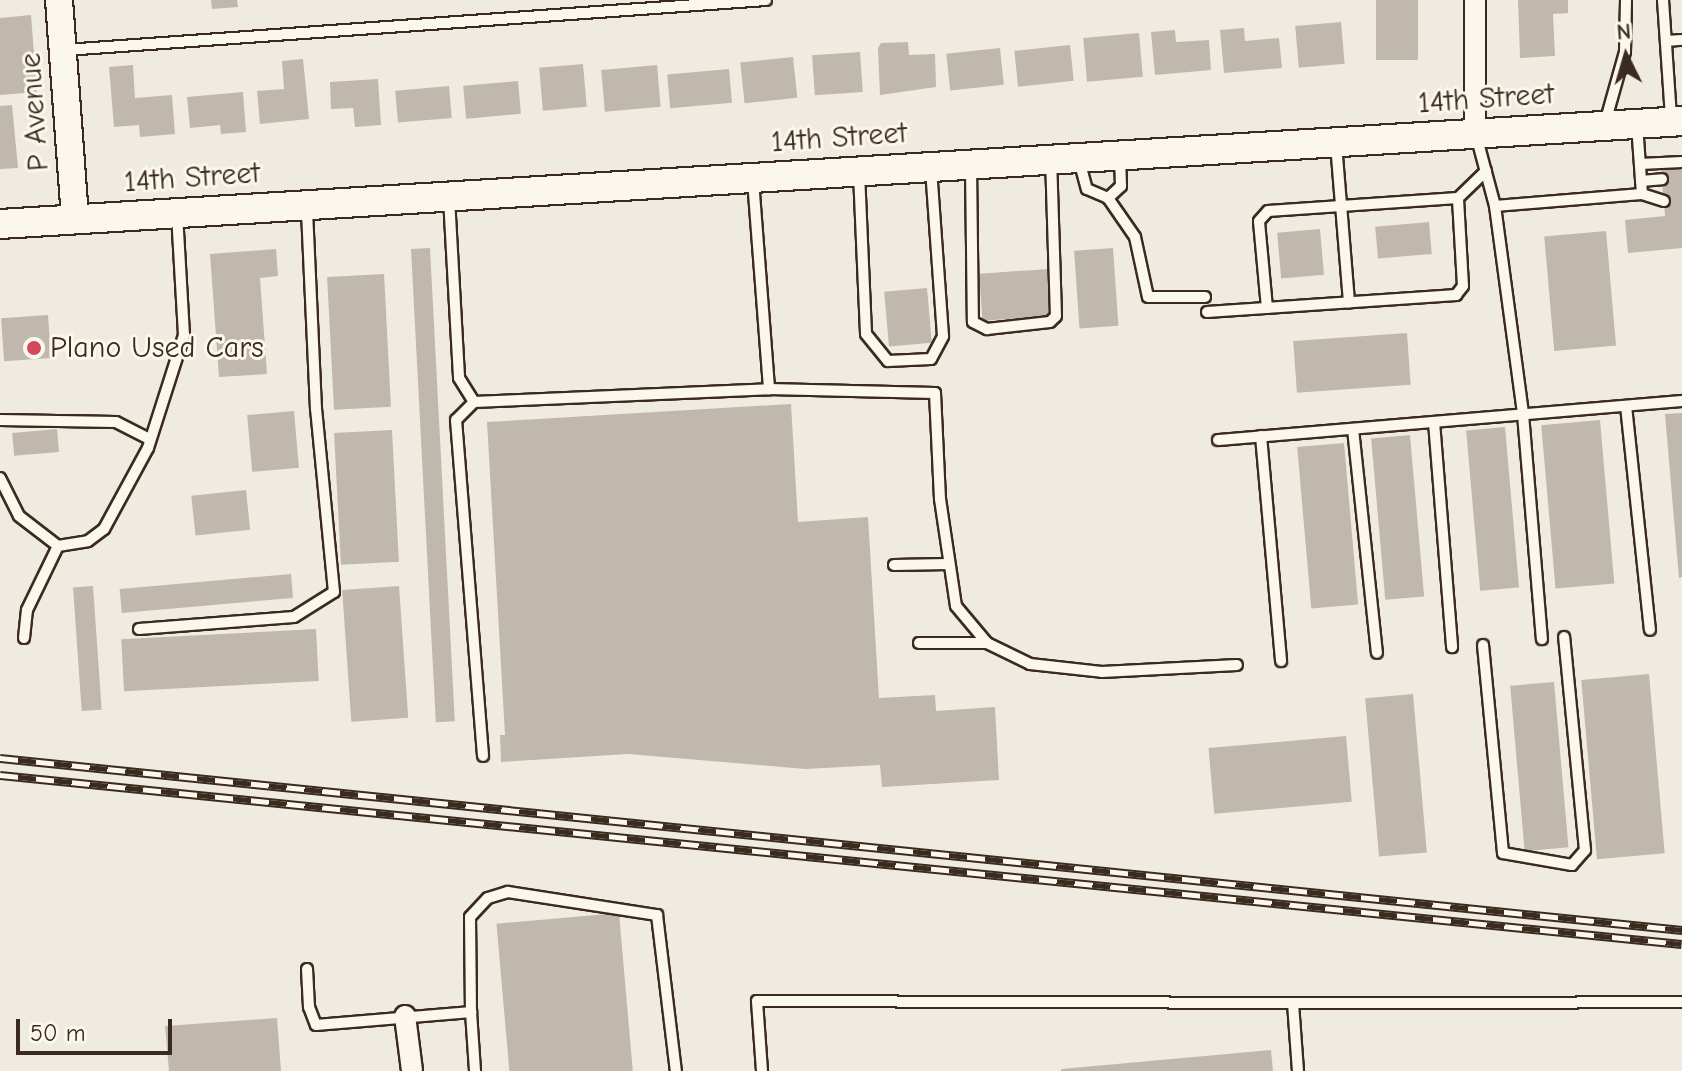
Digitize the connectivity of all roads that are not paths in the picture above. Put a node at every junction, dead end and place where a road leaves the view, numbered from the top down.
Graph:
1 (59, 0) edge
2 (766, 0) edge
3 (1475, 0) edge
4 (1626, 0) edge
5 (1663, 0) edge
6 (1682, 40) edge
7 (1666, 41) junction
8 (63, 50) junction
9 (1677, 121) edge
10 (1637, 123) junction
11 (1605, 125) junction
12 (1475, 133) junction
13 (1336, 142) junction
14 (1120, 155) junction
15 (1065, 158) junction
16 (1682, 162) edge
17 (971, 164) junction
18 (1640, 164) junction
19 (930, 167) junction
20 (859, 171) junction
21 (1486, 171) junction
22 (753, 178) junction
23 (1662, 179) dead end
24 (1641, 181) junction
25 (1642, 194) junction
26 (449, 196) junction
27 (1108, 198) junction
28 (1458, 198) junction
29 (1664, 201) dead end
30 (307, 205) junction
31 (1339, 206) junction
32 (1495, 206) junction
33 (177, 213) junction
34 (75, 219) junction
35 (0, 224) edge
36 (1205, 297) dead end
37 (1349, 302) junction
38 (1267, 308) junction
39 (1207, 312) dead end
40 (769, 389) junction
41 (1682, 401) edge
42 (474, 402) junction
43 (1626, 406) junction
44 (1523, 414) junction
45 (0, 420) edge
46 (1434, 422) junction
47 (1353, 429) junction
48 (1261, 436) junction
49 (150, 439) junction
50 (1218, 440) dead end
51 (0, 478) edge
52 (58, 546) junction
53 (948, 564) junction
54 (894, 565) dead end
55 (139, 629) dead end
56 (1650, 630) dead end
57 (1564, 637) dead end
58 (24, 638) dead end
59 (1542, 639) dead end
60 (919, 643) dead end
61 (987, 643) junction
62 (1483, 645) dead end
63 (1452, 647) dead end
64 (1377, 653) dead end
65 (1281, 661) dead end
66 (1237, 665) dead end
67 (483, 756) dead end
68 (307, 969) dead end
69 (1682, 1002) edge
70 (1293, 1003) junction
71 (471, 1012) junction
72 (405, 1016) junction
73 (412, 1071) edge
74 (475, 1071) edge
75 (676, 1071) edge
76 (762, 1071) edge
77 (1298, 1071) edge

1 - 8 street, P Avenue
2 - 8 lane
3 - 12 street
4 - 11 lane
5 - 7 lane
6 - 7 lane
7 - 9 lane
8 - 34 street, P Avenue
9 - 10 main road, 14th Street
10 - 11 main road, 14th Street
10 - 18 lane
11 - 12 main road, 14th Street
12 - 13 main road, 14th Street
12 - 21 lane
13 - 14 main road, 14th Street
13 - 31 lane
14 - 15 main road, 14th Street
14 - 27 lane
15 - 17 main road, 14th Street
15 - 17 lane
15 - 27 lane
16 - 18 lane
17 - 19 main road, 14th Street
18 - 24 lane
19 - 20 main road, 14th Street
19 - 20 lane
20 - 22 main road, 14th Street
21 - 28 lane
21 - 32 lane
22 - 26 main road, 14th Street
22 - 40 lane
23 - 24 lane
24 - 25 lane
25 - 29 lane
25 - 32 lane
26 - 30 main road, 14th Street
26 - 42 lane
27 - 36 lane
28 - 31 lane
28 - 37 lane
30 - 33 main road, 14th Street
30 - 55 lane
31 - 37 lane
31 - 38 lane
32 - 44 lane
33 - 34 main road, 14th Street
33 - 49 lane
34 - 35 main road, 14th Street
37 - 38 lane
38 - 39 lane
40 - 42 lane
40 - 53 lane
41 - 43 lane
42 - 67 lane
43 - 44 lane
43 - 56 lane
44 - 46 lane
44 - 59 lane
45 - 49 lane
46 - 47 lane
46 - 63 lane
47 - 48 lane
47 - 64 lane
48 - 50 lane
48 - 65 lane
49 - 52 lane
51 - 52 lane
52 - 58 lane
53 - 54 lane
53 - 61 lane
57 - 62 lane
60 - 61 lane
61 - 66 lane
68 - 72 lane
69 - 70 lane
70 - 76 lane
70 - 77 lane
71 - 72 lane
71 - 74 lane
71 - 75 lane
72 - 73 street

